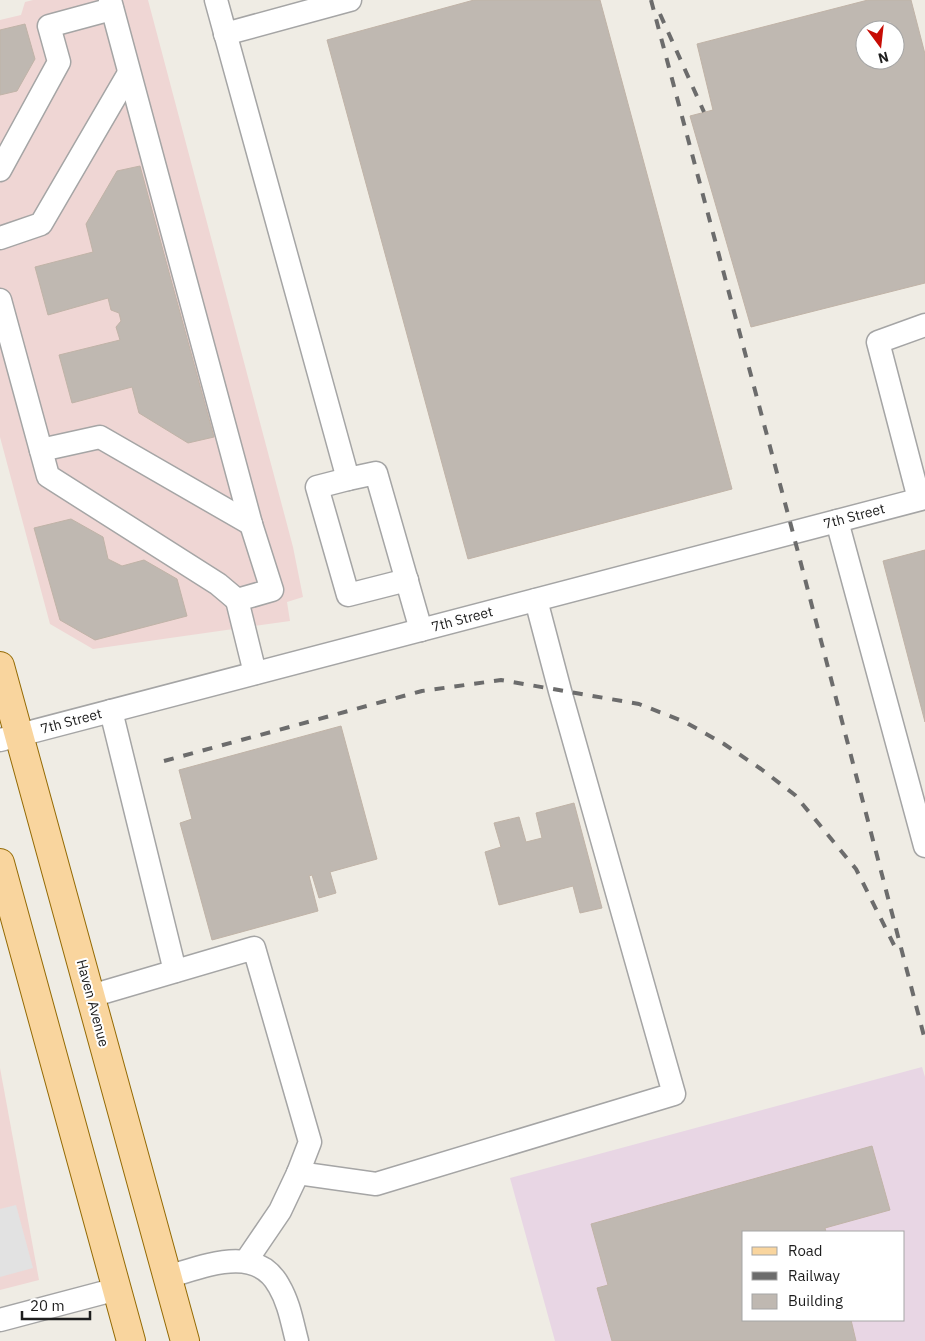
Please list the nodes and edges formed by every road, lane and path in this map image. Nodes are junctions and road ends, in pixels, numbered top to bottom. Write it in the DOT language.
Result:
graph roads {
  1 [pos="216,0"];
  2 [pos="350,0"];
  3 [pos="111,4"];
  4 [pos="225,34"];
  5 [pos="129,73"];
  6 [pos="0,170"];
  7 [pos="0,238"];
  8 [pos="0,300"];
  9 [pos="925,325"];
  10 [pos="7,350"];
  11 [pos="41,450"];
  12 [pos="348,479"];
  13 [pos="922,499"];
  14 [pos="837,521"];
  15 [pos="251,524"];
  16 [pos="406,580"];
  17 [pos="237,600"];
  18 [pos="536,600"];
  19 [pos="421,630"];
  20 [pos="0,666"];
  21 [pos="255,673"];
  22 [pos="111,710"];
  23 [pos="10,737"];
  24 [pos="925,846"];
  25 [pos="0,863"];
  26 [pos="175,971"];
  27 [pos="91,996"];
  28 [pos="298,1173"];
  29 [pos="246,1261"];
  30 [pos="167,1276"];
  31 [pos="117,1289"];
  32 [pos="0,1320"];
  33 [pos="131,1341"];
  34 [pos="185,1341"];
  35 [pos="297,1341"];
  1 -- 4 [label="street"];
  2 -- 4 [label="street"];
  3 -- 5 [label="street"];
  3 -- 6 [label="street"];
  4 -- 12 [label="street"];
  5 -- 7 [label="street"];
  5 -- 15 [label="street"];
  8 -- 10 [label="street"];
  9 -- 13 [label="street"];
  10 -- 11 [label="street"];
  11 -- 15 [label="street"];
  11 -- 17 [label="street"];
  12 -- 16 [label="street"];
  12 -- 16 [label="street"];
  13 -- 14 [label="street, 7th Street"];
  14 -- 18 [label="street, 7th Street"];
  14 -- 24 [label="street"];
  15 -- 17 [label="street"];
  16 -- 19 [label="street"];
  17 -- 21 [label="street"];
  18 -- 19 [label="street, 7th Street"];
  18 -- 28 [label="street"];
  19 -- 21 [label="street, 7th Street"];
  20 -- 23 [label="main road, Haven Avenue"];
  21 -- 22 [label="street, 7th Street"];
  22 -- 23 [label="street, 7th Street"];
  22 -- 26 [label="street"];
  23 -- 27 [label="main road, Haven Avenue"];
  25 -- 31 [label="main road"];
  26 -- 27 [label="street"];
  26 -- 28 [label="street"];
  27 -- 30 [label="main road, Haven Avenue"];
  28 -- 29 [label="street"];
  29 -- 30 [label="street"];
  29 -- 35 [label="street"];
  30 -- 34 [label="main road, Haven Avenue"];
  31 -- 32 [label="street"];
  31 -- 33 [label="main road"];
}
